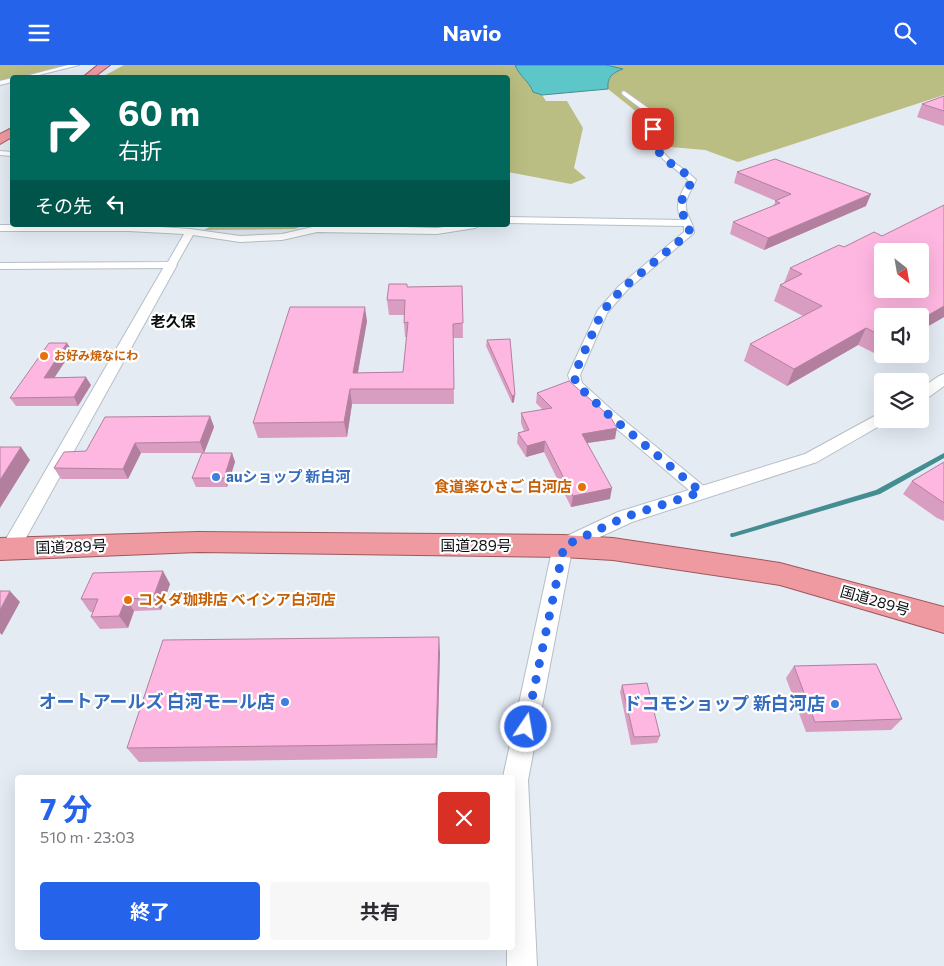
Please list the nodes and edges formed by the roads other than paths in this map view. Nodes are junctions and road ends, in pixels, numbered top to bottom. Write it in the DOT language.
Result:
graph roads {
  1 [pos="76,65"];
  2 [pos="105,65"];
  3 [pos="34,75"];
  4 [pos="91,75"];
  5 [pos="624,93"];
  6 [pos="510,220"];
  7 [pos="688,223"];
  8 [pos="18,227"];
  9 [pos="462,227"];
  10 [pos="0,228"];
  11 [pos="190,232"];
  12 [pos="171,265"];
  13 [pos="0,266"];
  14 [pos="944,379"];
  15 [pos="929,390"];
  16 [pos="874,422"];
  17 [pos="701,492"];
  18 [pos="564,546"];
  19 [pos="5,549"];
  20 [pos="944,620"];
  21 [pos="522,966"];
  1 -- 3 [label="street"];
  2 -- 4 [label="highway"];
  5 -- 7 [label="street"];
  6 -- 7 [label="street"];
  7 -- 17 [label="street"];
  8 -- 10 [label="street"];
  8 -- 11 [label="street"];
  9 -- 11 [label="street"];
  11 -- 12 [label="street"];
  12 -- 13 [label="street"];
  12 -- 19 [label="street"];
  14 -- 15 [label="street"];
  16 -- 17 [label="street"];
  17 -- 18 [label="street"];
  18 -- 19 [label="highway, 国道289号"];
  18 -- 20 [label="highway, 国道289号"];
  18 -- 21 [label="street"];
}
